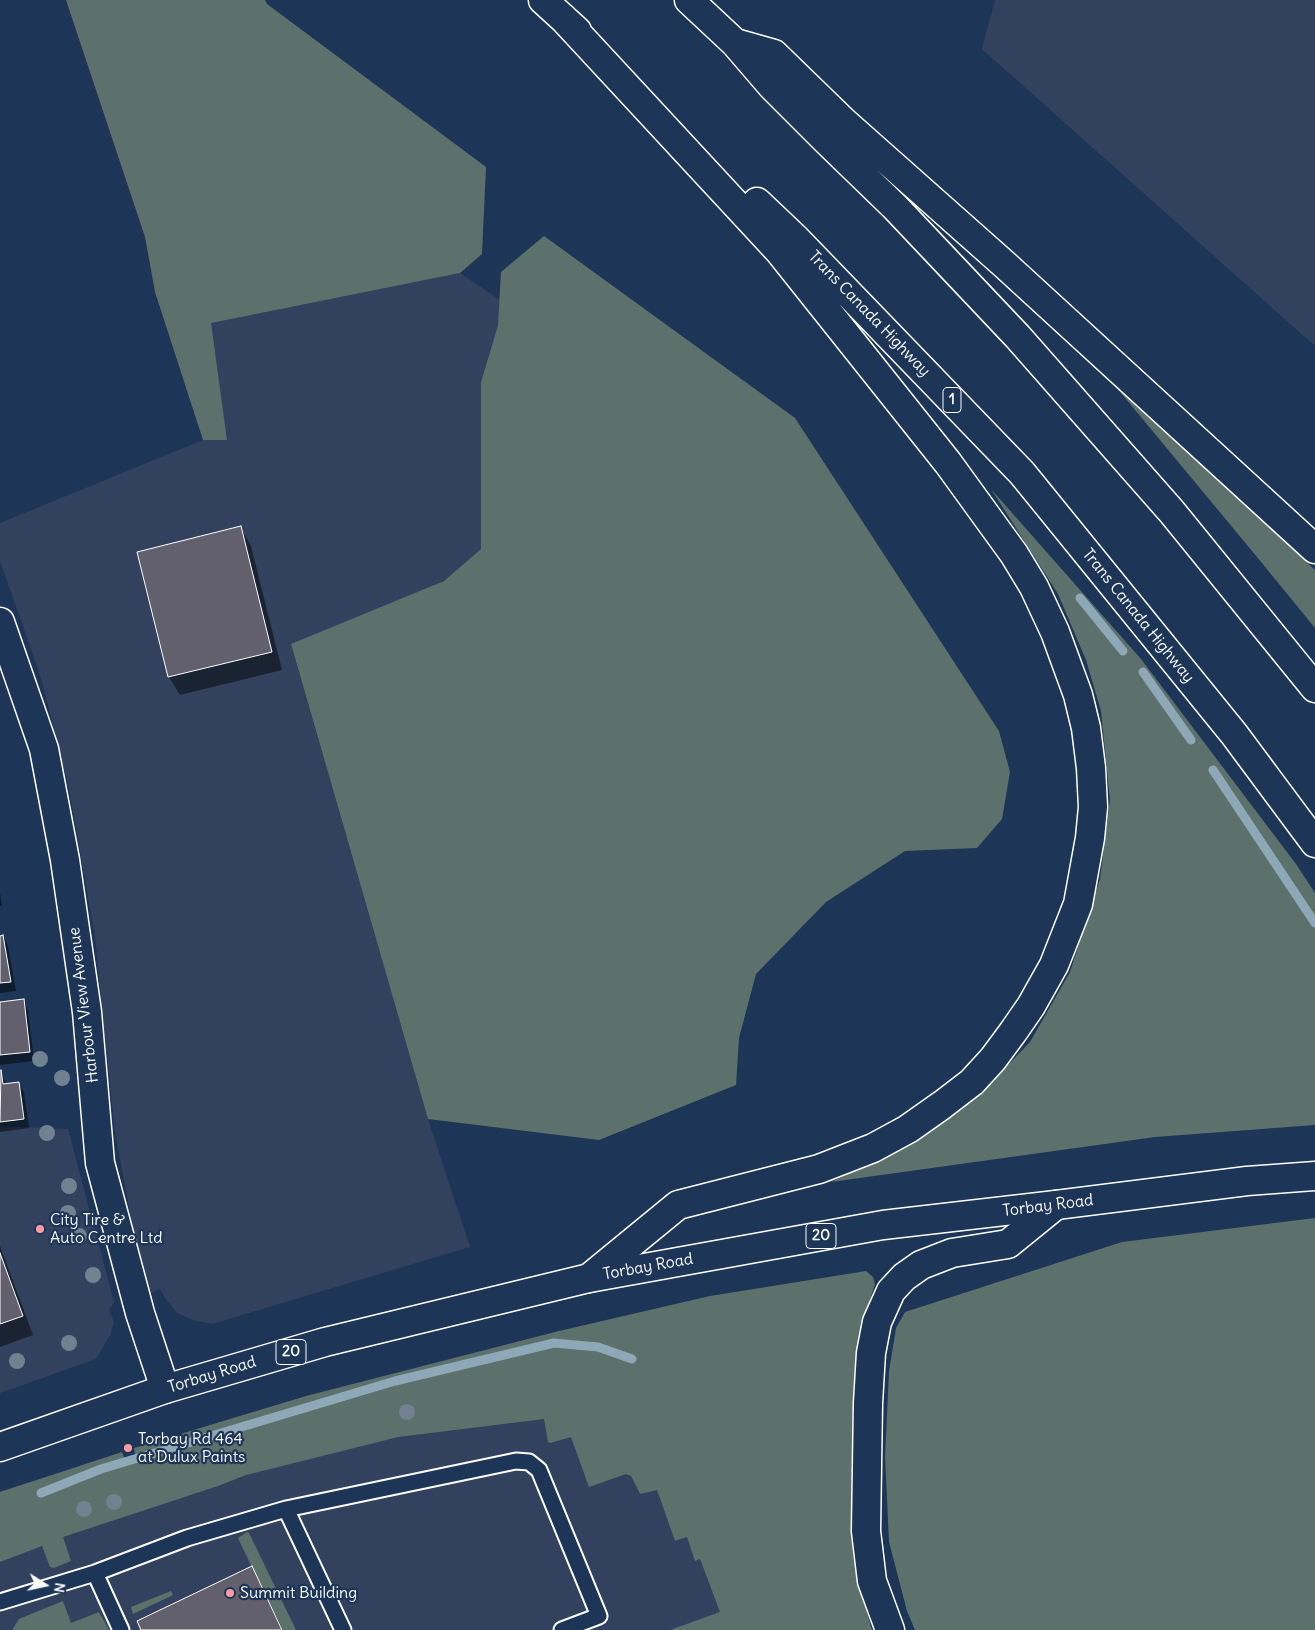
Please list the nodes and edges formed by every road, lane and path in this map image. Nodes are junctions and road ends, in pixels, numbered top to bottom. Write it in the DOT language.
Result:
graph roads {
  1 [pos="543,0"];
  2 [pos="689,0"];
  3 [pos="563,18"];
  4 [pos="735,44"];
  5 [pos="1315,549"];
  6 [pos="0,622"];
  7 [pos="1315,688"];
  8 [pos="1315,842"];
  9 [pos="1315,1176"];
  10 [pos="1056,1206"];
  11 [pos="589,1278"];
  12 [pos="165,1389"];
  13 [pos="0,1446"];
  14 [pos="286,1509"];
  15 [pos="94,1574"];
  16 [pos="0,1602"];
  17 [pos="121,1630"];
  18 [pos="343,1630"];
  19 [pos="562,1630"];
  20 [pos="890,1630"];
  1 -- 3 [label="main road, Trans Canada Highway / 1"];
  2 -- 4 [label="main road"];
  3 -- 8 [label="main road, Trans Canada Highway / 1"];
  3 -- 11 [label="main road"];
  4 -- 5 [label="main road"];
  4 -- 7 [label="main road"];
  6 -- 12 [label="main road, Harbour View Avenue"];
  9 -- 10 [label="main road, Torbay Road / 20"];
  10 -- 11 [label="main road, Torbay Road / 20"];
  10 -- 20 [label="main road"];
  11 -- 12 [label="main road, Torbay Road / 20"];
  12 -- 13 [label="main road, Torbay Road / 20"];
  14 -- 15 [label="lane"];
  14 -- 18 [label="lane"];
  14 -- 19 [label="lane"];
  15 -- 16 [label="lane"];
  15 -- 17 [label="lane"];
}
